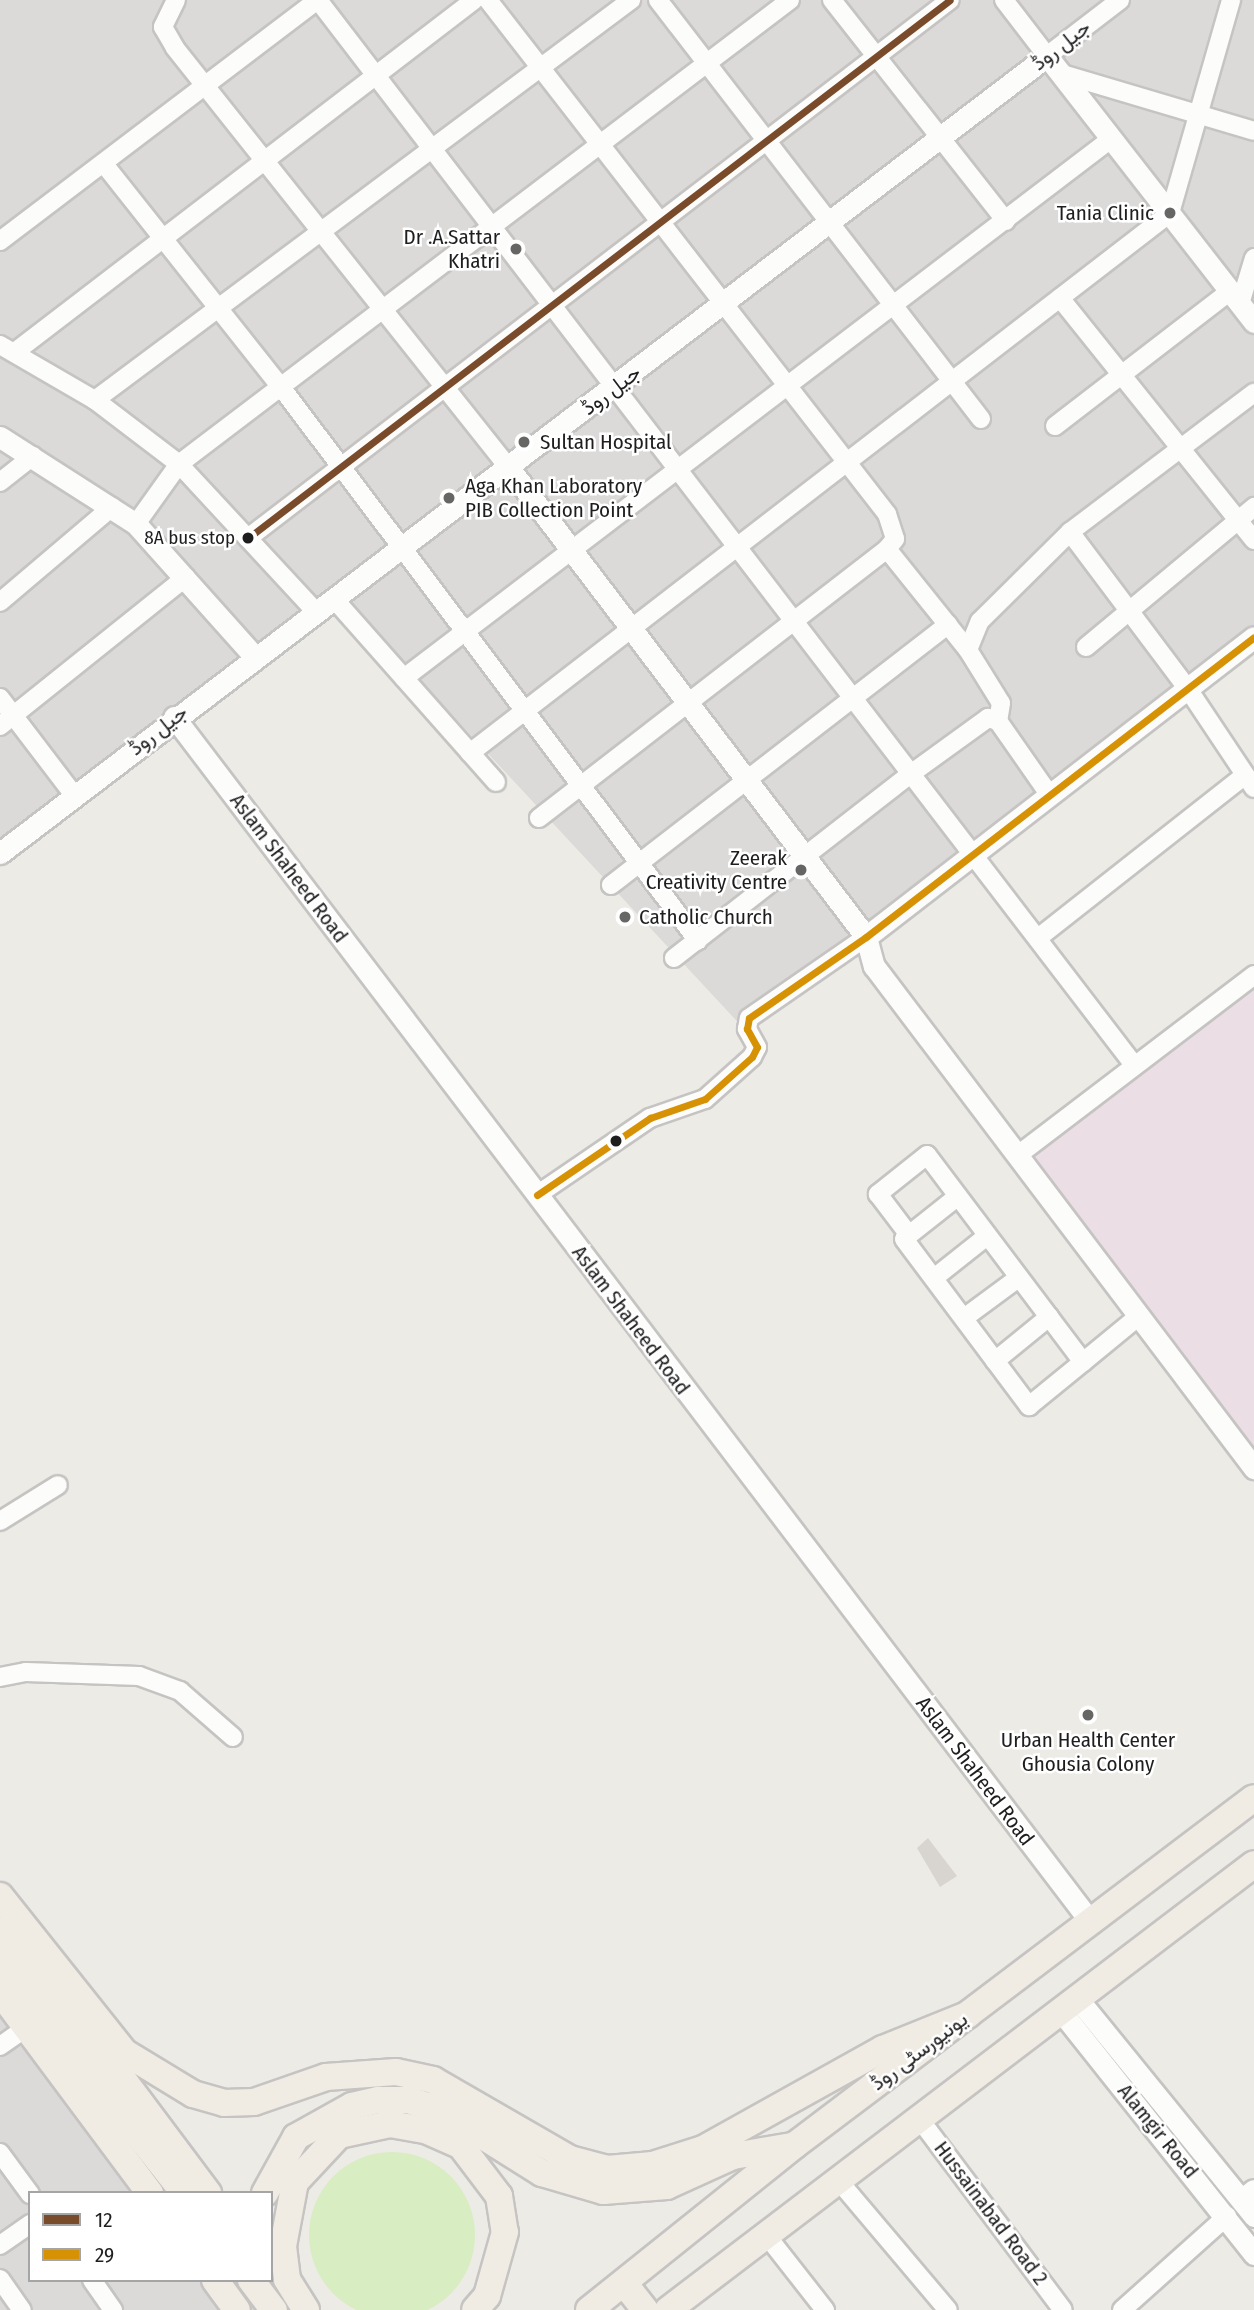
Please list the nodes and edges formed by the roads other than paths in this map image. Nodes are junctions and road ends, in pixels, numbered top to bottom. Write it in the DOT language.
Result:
graph roads {
  1 [pos="176,0"];
  2 [pos="317,0"];
  3 [pos="474,0"];
  4 [pos="488,0"];
  5 [pos="631,0"];
  6 [pos="658,0"];
  7 [pos="790,0"];
  8 [pos="832,0"];
  9 [pos="950,0"];
  10 [pos="1004,0"];
  11 [pos="1120,0"];
  12 [pos="1231,0"];
  13 [pos="1048,56"];
  14 [pos="877,57"];
  15 [pos="707,64"];
  16 [pos="541,69"];
  17 [pos="373,74"];
  18 [pos="1062,74"];
  19 [pos="205,86"];
  20 [pos="1198,114"];
  21 [pos="1254,131"];
  22 [pos="940,138"];
  23 [pos="1112,138"];
  24 [pos="766,141"];
  25 [pos="600,146"];
  26 [pos="429,149"];
  27 [pos="265,158"];
  28 [pos="104,164"];
  29 [pos="1170,214"];
  30 [pos="1006,221"];
  31 [pos="659,223"];
  32 [pos="831,225"];
  33 [pos="492,229"];
  34 [pos="322,230"];
  35 [pos="161,236"];
  36 [pos="0,241"];
  37 [pos="1254,258"];
  38 [pos="1235,297"];
  39 [pos="1060,298"];
  40 [pos="551,305"];
  41 [pos="894,306"];
  42 [pos="218,308"];
  43 [pos="723,308"];
  44 [pos="384,309"];
  45 [pos="1254,322"];
  46 [pos="7,349"];
  47 [pos="1120,373"];
  48 [pos="952,381"];
  49 [pos="617,386"];
  50 [pos="281,387"];
  51 [pos="445,387"];
  52 [pos="786,387"];
  53 [pos="1254,393"];
  54 [pos="95,400"];
  55 [pos="981,419"];
  56 [pos="1055,425"];
  57 [pos="0,437"];
  58 [pos="1180,449"];
  59 [pos="33,456"];
  60 [pos="846,463"];
  61 [pos="179,464"];
  62 [pos="340,467"];
  63 [pos="509,468"];
  64 [pos="680,468"];
  65 [pos="0,482"];
  66 [pos="112,507"];
  67 [pos="1254,507"];
  68 [pos="1238,520"];
  69 [pos="136,524"];
  70 [pos="1070,532"];
  71 [pos="248,538"];
  72 [pos="1254,540"];
  73 [pos="739,545"];
  74 [pos="572,549"];
  75 [pos="887,549"];
  76 [pos="402,551"];
  77 [pos="186,576"];
  78 [pos="335,600"];
  79 [pos="0,601"];
  80 [pos="317,613"];
  81 [pos="1131,613"];
  82 [pos="796,620"];
  83 [pos="948,625"];
  84 [pos="633,626"];
  85 [pos="464,632"];
  86 [pos="1254,637"];
  87 [pos="1086,647"];
  88 [pos="968,650"];
  89 [pos="253,656"];
  90 [pos="404,678"];
  91 [pos="1188,689"];
  92 [pos="855,697"];
  93 [pos="0,698"];
  94 [pos="688,703"];
  95 [pos="524,710"];
  96 [pos="174,717"];
  97 [pos="7,721"];
  98 [pos="998,721"];
  99 [pos="470,752"];
  100 [pos="912,773"];
  101 [pos="747,780"];
  102 [pos="496,782"];
  103 [pos="1250,782"];
  104 [pos="581,786"];
  105 [pos="1049,794"];
  106 [pos="74,795"];
  107 [pos="540,818"];
  108 [pos="0,853"];
  109 [pos="973,853"];
  110 [pos="804,856"];
  111 [pos="639,863"];
  112 [pos="611,885"];
  113 [pos="866,937"];
  114 [pos="1038,939"];
  115 [pos="698,941"];
  116 [pos="674,958"];
  117 [pos="1254,975"];
  118 [pos="1134,1065"];
  119 [pos="1018,1155"];
  120 [pos="537,1195"];
  121 [pos="957,1197"];
  122 [pos="909,1235"];
  123 [pos="987,1236"];
  124 [pos="934,1278"];
  125 [pos="1018,1278"];
  126 [pos="1139,1316"];
  127 [pos="1049,1317"];
  128 [pos="964,1318"];
  129 [pos="995,1361"];
  130 [pos="1083,1362"];
  131 [pos="1254,1468"];
  132 [pos="58,1485"];
  133 [pos="0,1521"];
  134 [pos="0,1677"];
  135 [pos="233,1737"];
  136 [pos="1254,1798"];
  137 [pos="1254,1864"];
  138 [pos="1254,1891"];
  139 [pos="0,1896"];
  140 [pos="1090,1921"];
  141 [pos="1167,1929"];
  142 [pos="0,1930"];
  143 [pos="0,1959"];
  144 [pos="0,1992"];
  145 [pos="1069,2004"];
  146 [pos="967,2015"];
  147 [pos="30,2016"];
  148 [pos="0,2046"];
  149 [pos="918,2117"];
  150 [pos="795,2145"];
  151 [pos="0,2152"];
  152 [pos="838,2180"];
  153 [pos="28,2191"];
  154 [pos="149,2191"];
  155 [pos="182,2191"];
  156 [pos="207,2191"];
  157 [pos="266,2191"];
  158 [pos="1250,2201"];
  159 [pos="1227,2216"];
  160 [pos="28,2225"];
  161 [pos="767,2236"];
  162 [pos="0,2245"];
  163 [pos="1254,2254"];
  164 [pos="0,2279"];
  165 [pos="93,2282"];
  166 [pos="216,2282"];
  167 [pos="624,2283"];
  168 [pos="264,2288"];
  169 [pos="22,2310"];
  170 [pos="113,2310"];
  171 [pos="237,2310"];
  172 [pos="297,2310"];
  173 [pos="306,2310"];
  174 [pos="475,2310"];
  175 [pos="589,2310"];
  176 [pos="645,2310"];
  177 [pos="668,2310"];
  178 [pos="825,2310"];
  179 [pos="948,2310"];
  180 [pos="1063,2310"];
  181 [pos="1122,2310"];
  1 -- 19 [label="street"];
  2 -- 17 [label="street"];
  2 -- 19 [label="street"];
  3 -- 17 [label="street"];
  4 -- 16 [label="street"];
  5 -- 16 [label="street"];
  6 -- 15 [label="street"];
  7 -- 15 [label="street"];
  8 -- 14 [label="street"];
  9 -- 14 [label="street"];
  10 -- 13 [label="street"];
  11 -- 13 [label="street, جیل روڈ"];
  12 -- 20 [label="street"];
  13 -- 18 [label="street"];
  13 -- 22 [label="street, جیل روڈ"];
  14 -- 22 [label="street"];
  14 -- 24 [label="street"];
  15 -- 24 [label="street"];
  15 -- 25 [label="street"];
  16 -- 25 [label="street"];
  16 -- 26 [label="street"];
  17 -- 26 [label="street"];
  17 -- 27 [label="street"];
  18 -- 20 [label="street"];
  18 -- 23 [label="street"];
  19 -- 27 [label="street"];
  19 -- 28 [label="street"];
  20 -- 21 [label="street"];
  20 -- 29 [label="street"];
  22 -- 30 [label="street"];
  22 -- 32 [label="street, جیل روڈ"];
  23 -- 29 [label="street"];
  23 -- 30 [label="street"];
  24 -- 31 [label="street"];
  24 -- 32 [label="street"];
  25 -- 31 [label="street"];
  25 -- 33 [label="street"];
  26 -- 33 [label="street"];
  26 -- 34 [label="street"];
  27 -- 34 [label="street"];
  27 -- 35 [label="street"];
  28 -- 35 [label="street"];
  28 -- 36 [label="street"];
  29 -- 38 [label="street"];
  29 -- 39 [label="street"];
  30 -- 41 [label="street"];
  31 -- 40 [label="street"];
  31 -- 43 [label="street"];
  32 -- 41 [label="street"];
  32 -- 43 [label="street, جیل روڈ"];
  33 -- 40 [label="street"];
  33 -- 44 [label="street"];
  34 -- 42 [label="street"];
  34 -- 44 [label="street"];
  35 -- 42 [label="street"];
  35 -- 46 [label="street"];
  37 -- 38 [label="street"];
  38 -- 45 [label="street"];
  38 -- 47 [label="street"];
  39 -- 47 [label="street"];
  39 -- 48 [label="street"];
  40 -- 49 [label="street"];
  40 -- 51 [label="street"];
  41 -- 48 [label="street"];
  41 -- 52 [label="street"];
  42 -- 50 [label="street"];
  42 -- 54 [label="street"];
  43 -- 49 [label="street, جیل روڈ"];
  43 -- 52 [label="street"];
  44 -- 50 [label="street"];
  44 -- 51 [label="street"];
  46 -- 54 [label="street"];
  47 -- 56 [label="street"];
  47 -- 58 [label="street"];
  48 -- 55 [label="street"];
  48 -- 60 [label="street"];
  49 -- 63 [label="street, جیل روڈ"];
  49 -- 64 [label="street"];
  50 -- 61 [label="street"];
  50 -- 62 [label="street"];
  51 -- 62 [label="street"];
  51 -- 63 [label="street"];
  52 -- 60 [label="street"];
  52 -- 64 [label="street"];
  53 -- 58 [label="street"];
  54 -- 61 [label="street"];
  57 -- 59 [label="street"];
  58 -- 68 [label="street"];
  58 -- 70 [label="street"];
  59 -- 65 [label="street"];
  59 -- 66 [label="street"];
  60 -- 73 [label="street"];
  60 -- 75 [label="street"];
  61 -- 69 [label="street"];
  61 -- 71 [label="street"];
  62 -- 71 [label="street"];
  62 -- 76 [label="street"];
  63 -- 74 [label="street"];
  63 -- 76 [label="street, جیل روڈ"];
  64 -- 73 [label="street"];
  64 -- 74 [label="street"];
  66 -- 69 [label="street"];
  66 -- 79 [label="street"];
  67 -- 68 [label="street"];
  68 -- 72 [label="street"];
  68 -- 81 [label="street"];
  69 -- 77 [label="street"];
  70 -- 81 [label="street"];
  70 -- 88 [label="street"];
  71 -- 80 [label="street"];
  73 -- 82 [label="street"];
  73 -- 84 [label="street"];
  74 -- 84 [label="street"];
  74 -- 85 [label="street"];
  75 -- 82 [label="street"];
  75 -- 83 [label="street"];
  76 -- 78 [label="street, جیل روڈ"];
  76 -- 85 [label="street"];
  77 -- 89 [label="street"];
  77 -- 97 [label="street"];
  78 -- 80 [label="street, جیل روڈ"];
  78 -- 90 [label="street"];
  80 -- 89 [label="street, جیل روڈ"];
  81 -- 87 [label="street"];
  81 -- 91 [label="street"];
  82 -- 92 [label="street"];
  82 -- 94 [label="street"];
  83 -- 88 [label="street"];
  83 -- 92 [label="street"];
  84 -- 94 [label="street"];
  84 -- 95 [label="street"];
  85 -- 90 [label="street"];
  85 -- 95 [label="street"];
  86 -- 91 [label="street"];
  88 -- 98 [label="street"];
  89 -- 96 [label="street, جیل روڈ"];
  90 -- 99 [label="street"];
  91 -- 103 [label="street"];
  91 -- 105 [label="street"];
  92 -- 100 [label="street"];
  92 -- 101 [label="street"];
  93 -- 97 [label="street"];
  94 -- 101 [label="street"];
  94 -- 104 [label="street"];
  95 -- 99 [label="street"];
  95 -- 104 [label="street"];
  96 -- 106 [label="street, جیل روڈ"];
  96 -- 120 [label="street, Aslam Shaheed Road"];
  97 -- 106 [label="street"];
  98 -- 100 [label="street"];
  98 -- 105 [label="street"];
  99 -- 102 [label="street"];
  100 -- 109 [label="street"];
  100 -- 110 [label="street"];
  101 -- 110 [label="street"];
  101 -- 111 [label="street"];
  103 -- 114 [label="street"];
  104 -- 107 [label="street"];
  104 -- 111 [label="street"];
  105 -- 109 [label="street"];
  106 -- 108 [label="street, جیل روڈ"];
  109 -- 113 [label="street"];
  109 -- 114 [label="street"];
  110 -- 113 [label="street"];
  110 -- 115 [label="street"];
  111 -- 112 [label="street"];
  111 -- 115 [label="street"];
  113 -- 119 [label="street"];
  113 -- 120 [label="street"];
  114 -- 118 [label="street"];
  115 -- 116 [label="street"];
  117 -- 118 [label="street"];
  118 -- 119 [label="street"];
  119 -- 126 [label="street"];
  120 -- 140 [label="street, Aslam Shaheed Road"];
  121 -- 122 [label="street"];
  121 -- 122 [label="street"];
  121 -- 123 [label="street"];
  122 -- 124 [label="street"];
  123 -- 124 [label="street"];
  123 -- 125 [label="street"];
  124 -- 128 [label="street"];
  125 -- 127 [label="street"];
  125 -- 128 [label="street"];
  126 -- 130 [label="street"];
  126 -- 131 [label="street"];
  127 -- 129 [label="street"];
  127 -- 130 [label="street"];
  128 -- 129 [label="street"];
  129 -- 130 [label="street"];
  132 -- 133 [label="street"];
  134 -- 135 [label="street"];
  136 -- 140 [label="main road, یونیورسٹی روڈ"];
  137 -- 141 [label="main road"];
  138 -- 141 [label="main road"];
  139 -- 146 [label="main road"];
  140 -- 146 [label="main road, یونیورسٹی روڈ"];
  141 -- 145 [label="main road"];
  142 -- 156 [label="main road"];
  143 -- 147 [label="main road"];
  144 -- 147 [label="main road"];
  145 -- 149 [label="main road"];
  145 -- 158 [label="street, Alamgir Road"];
  145 -- 159 [label="street, Alamgir Road"];
  146 -- 150 [label="main road, یونیورسٹی روڈ"];
  147 -- 148 [label="street"];
  147 -- 154 [label="main road"];
  147 -- 155 [label="main road"];
  149 -- 152 [label="main road"];
  149 -- 180 [label="street, Hussainabad Road 2"];
  150 -- 157 [label="main road"];
  150 -- 167 [label="main road, یونیورسٹی روڈ"];
  151 -- 153 [label="street"];
  152 -- 161 [label="main road"];
  152 -- 179 [label="street"];
  159 -- 163 [label="street, Alamgir Road"];
  159 -- 181 [label="street"];
  160 -- 162 [label="street"];
  161 -- 177 [label="main road"];
  161 -- 178 [label="street"];
  164 -- 169 [label="street"];
  165 -- 170 [label="street"];
  166 -- 171 [label="main road"];
  167 -- 175 [label="main road, یونیورسٹی روڈ"];
  167 -- 176 [label="main road"];
  168 -- 172 [label="main road"];
  173 -- 174 [label="main road"];
}
